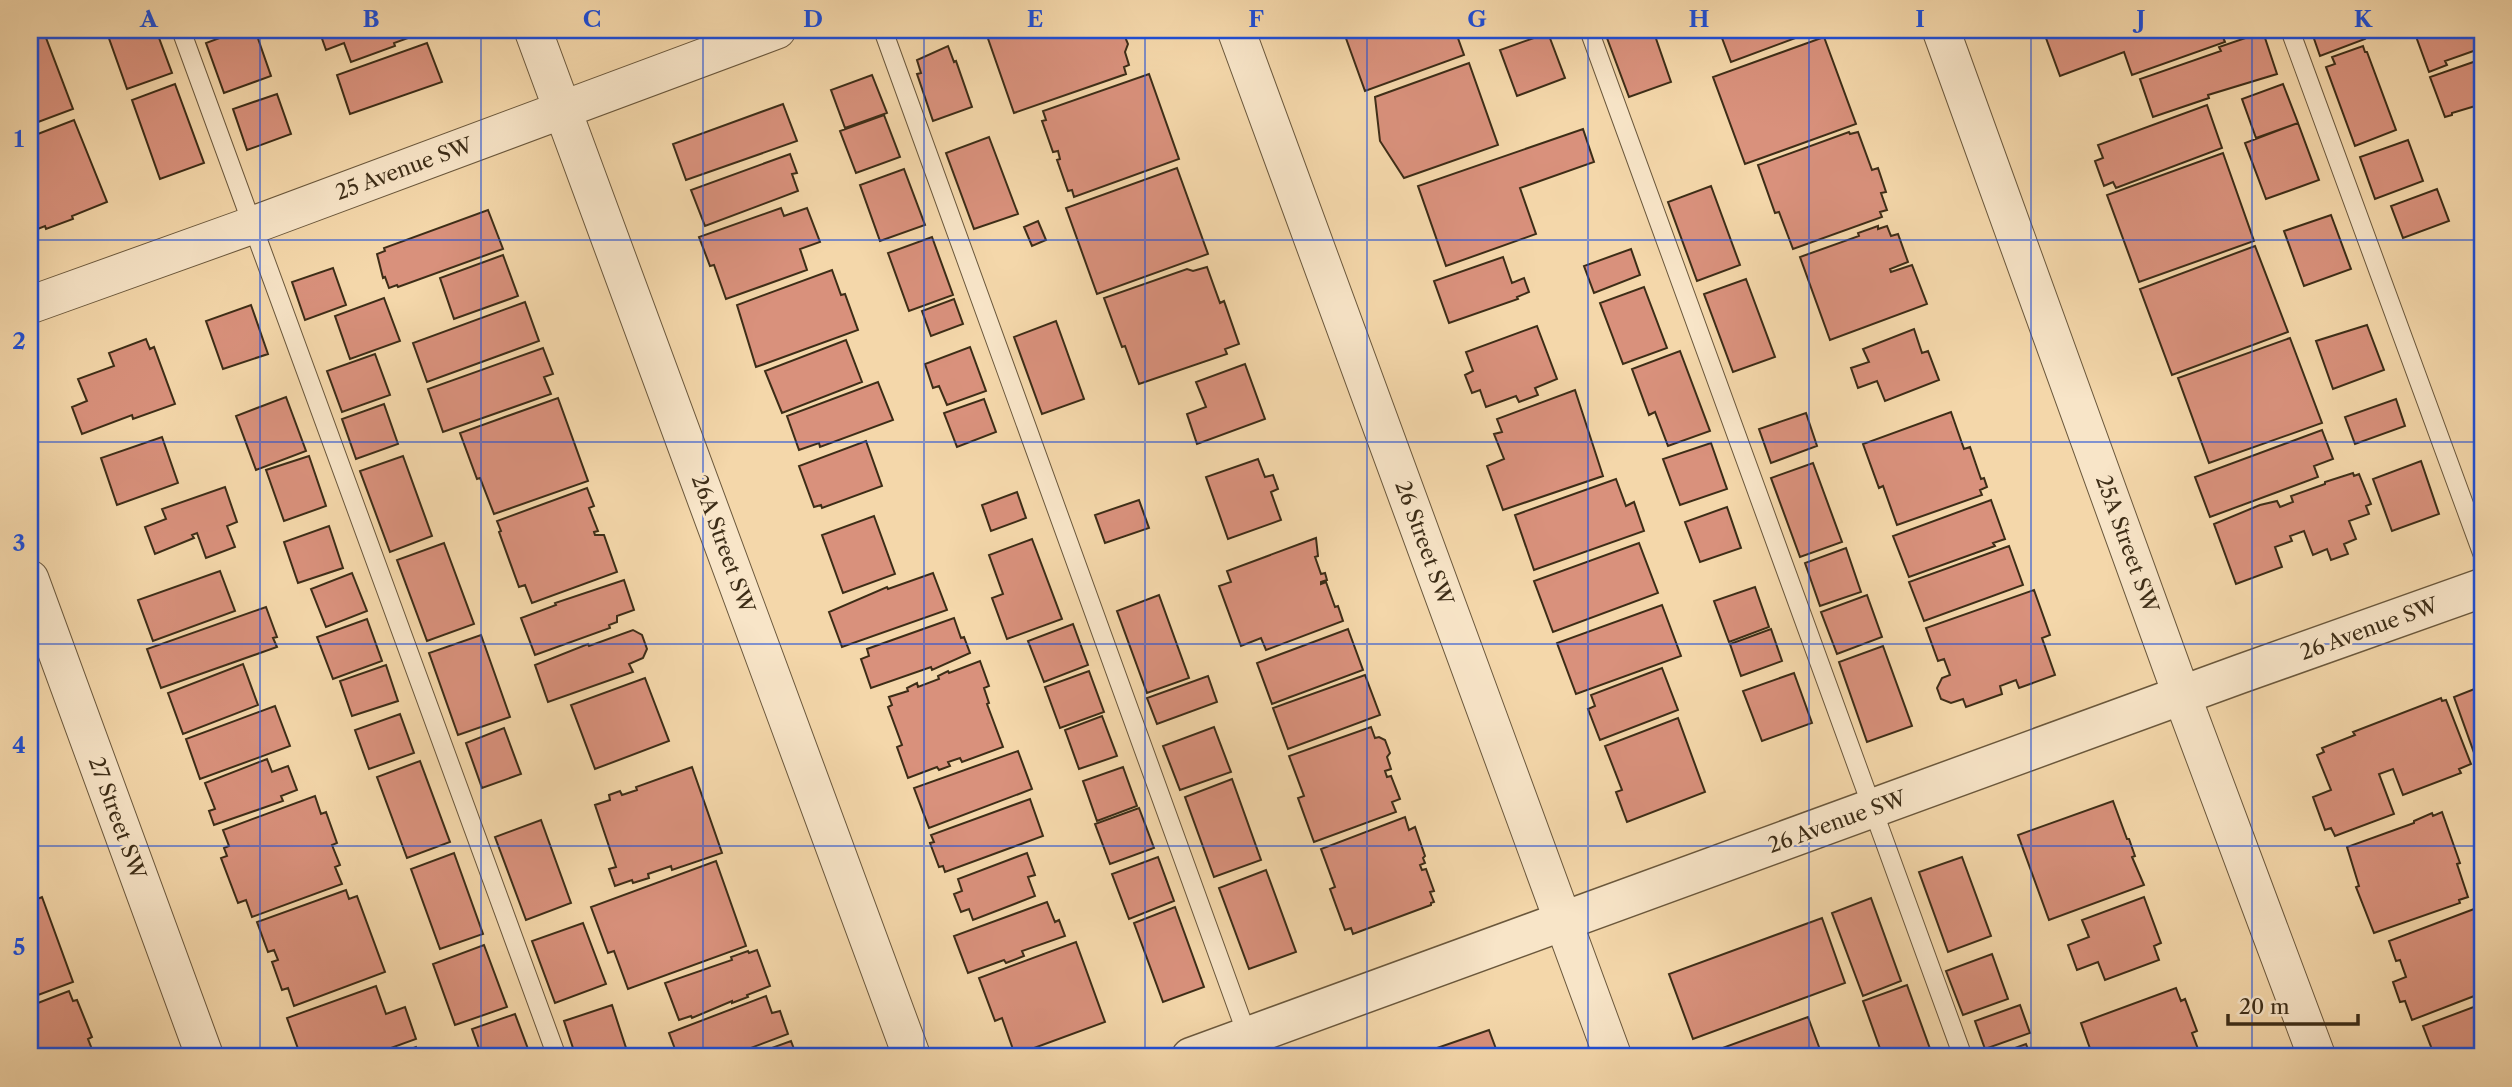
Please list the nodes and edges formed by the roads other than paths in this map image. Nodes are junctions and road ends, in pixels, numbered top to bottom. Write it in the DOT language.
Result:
graph roads {
  1 [pos="181,30"];
  2 [pos="533,30"];
  3 [pos="777,30"];
  4 [pos="884,30"];
  5 [pos="1236,30"];
  6 [pos="1589,30"];
  7 [pos="1941,30"];
  8 [pos="2290,30"];
  9 [pos="563,110"];
  10 [pos="253,225"];
  11 [pos="30,305"];
  12 [pos="2482,553"];
  13 [pos="30,579"];
  14 [pos="2482,589"];
  15 [pos="2182,696"];
  16 [pos="1874,808"];
  17 [pos="1563,922"];
  18 [pos="1251,1047"];
  19 [pos="205,1057"];
  20 [pos="557,1057"];
  21 [pos="912,1057"];
  22 [pos="1191,1057"];
  23 [pos="1613,1057"];
  24 [pos="1963,1057"];
  25 [pos="2316,1057"];
  1 -- 10 [label="lane"];
  2 -- 9 [label="street, 26A Street SW"];
  3 -- 9 [label="street, 25 Avenue SW"];
  4 -- 18 [label="lane"];
  5 -- 17 [label="street, 26 Street SW"];
  6 -- 16 [label="lane"];
  7 -- 15 [label="street, 25A Street SW"];
  8 -- 12 [label="lane"];
  9 -- 10 [label="street, 25 Avenue SW"];
  9 -- 21 [label="street, 26A Street SW"];
  10 -- 11 [label="street, 25 Avenue SW"];
  10 -- 20 [label="lane"];
  13 -- 19 [label="street, 27 Street SW"];
  14 -- 15 [label="street, 26 Avenue SW"];
  15 -- 16 [label="street, 26 Avenue SW"];
  15 -- 25 [label="street, 25A Street SW"];
  16 -- 17 [label="street, 26 Avenue SW"];
  16 -- 24 [label="lane"];
  17 -- 18 [label="street, 26 Avenue SW"];
  17 -- 23 [label="street, 26 Street SW"];
  18 -- 22 [label="street, 26 Avenue SW"];
}
